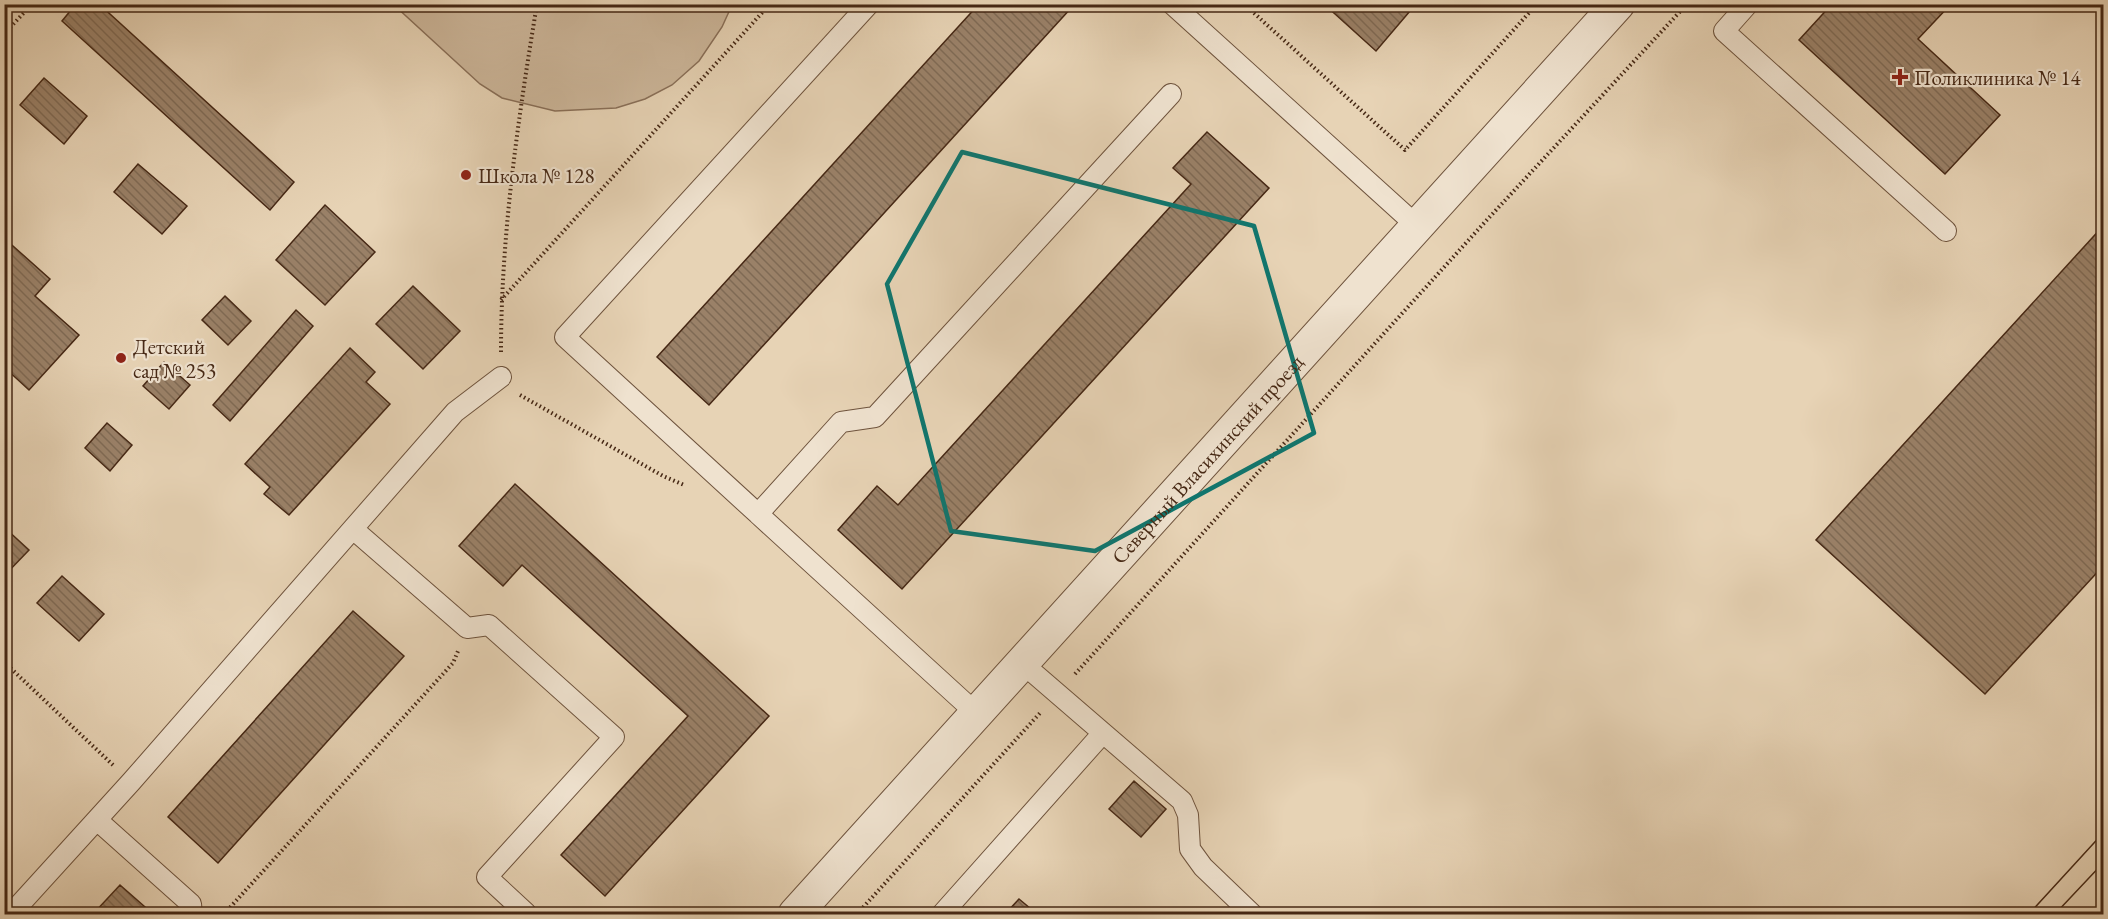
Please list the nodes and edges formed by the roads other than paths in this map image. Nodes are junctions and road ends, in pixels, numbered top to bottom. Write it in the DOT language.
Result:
graph roads {
  1 [pos="869,4"];
  2 [pos="1172,4"];
  3 [pos="1618,4"];
  4 [pos="1748,4"];
  5 [pos="1171,94"];
  6 [pos="1417,226"];
  7 [pos="1946,231"];
  8 [pos="501,377"];
  9 [pos="758,514"];
  10 [pos="353,529"];
  11 [pos="1022,663"];
  12 [pos="976,714"];
  13 [pos="1102,734"];
  14 [pos="97,820"];
  15 [pos="10,910"];
  16 [pos="526,914"];
  17 [pos="192,915"];
  18 [pos="795,915"];
  19 [pos="942,915"];
  20 [pos="1252,915"];
  1 -- 9 [label="lane"];
  2 -- 6 [label="lane"];
  3 -- 6 [label="street, Северный Власихинский проезд"];
  4 -- 7 [label="lane"];
  5 -- 9 [label="lane"];
  6 -- 11 [label="street, Северный Власихинский проезд"];
  8 -- 10 [label="lane"];
  9 -- 12 [label="lane"];
  10 -- 14 [label="lane"];
  10 -- 16 [label="lane"];
  11 -- 12 [label="street, Северный Власихинский проезд"];
  11 -- 13 [label="lane"];
  12 -- 18 [label="street, Северный Власихинский проезд"];
  13 -- 19 [label="lane"];
  13 -- 20 [label="lane"];
  14 -- 15 [label="lane"];
  14 -- 17 [label="lane"];
}
